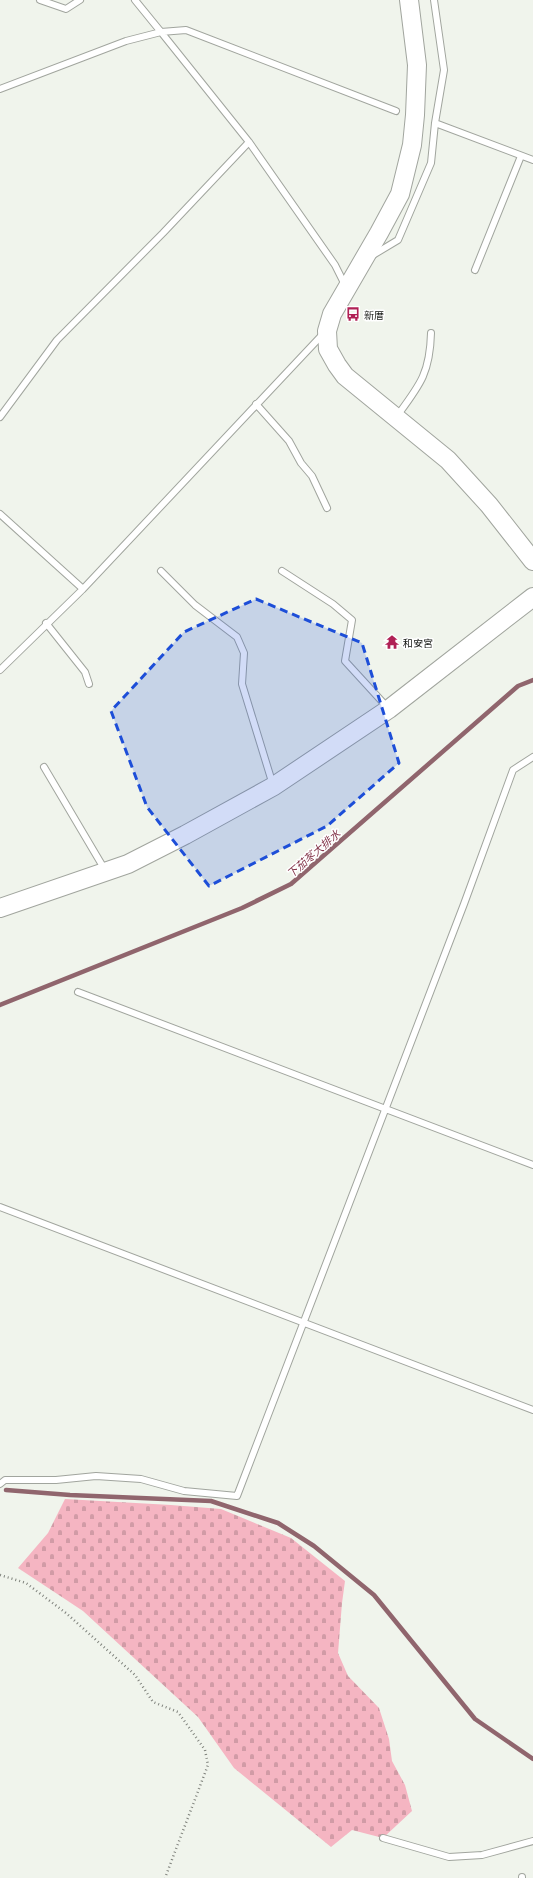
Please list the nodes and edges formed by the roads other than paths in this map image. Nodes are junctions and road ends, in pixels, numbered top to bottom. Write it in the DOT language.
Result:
graph roads {
  1 [pos="40,0"];
  2 [pos="80,0"];
  3 [pos="134,0"];
  4 [pos="409,0"];
  5 [pos="434,0"];
  6 [pos="161,32"];
  7 [pos="0,89"];
  8 [pos="396,111"];
  9 [pos="435,123"];
  10 [pos="249,142"];
  11 [pos="521,156"];
  12 [pos="533,160"];
  13 [pos="363,261"];
  14 [pos="475,270"];
  15 [pos="347,289"];
  16 [pos="327,330"];
  17 [pos="431,333"];
  18 [pos="256,404"];
  19 [pos="0,417"];
  20 [pos="396,417"];
  21 [pos="327,508"];
  22 [pos="0,514"];
  23 [pos="533,561"];
  24 [pos="161,571"];
  25 [pos="282,571"];
  26 [pos="83,589"];
  27 [pos="533,597"];
  28 [pos="46,623"];
  29 [pos="0,670"];
  30 [pos="89,684"];
  31 [pos="390,709"];
  32 [pos="533,757"];
  33 [pos="44,767"];
  34 [pos="274,786"];
  35 [pos="106,872"];
  36 [pos="0,908"];
  37 [pos="78,992"];
  38 [pos="386,1109"];
  39 [pos="533,1165"];
  40 [pos="0,1208"];
  41 [pos="303,1324"];
  42 [pos="533,1410"];
  43 [pos="0,1484"];
  44 [pos="383,1838"];
  45 [pos="533,1841"];
  1 -- 2 [label="lane"];
  3 -- 6 [label="lane"];
  4 -- 13 [label="street"];
  5 -- 9 [label="lane"];
  6 -- 7 [label="lane"];
  6 -- 8 [label="lane"];
  6 -- 10 [label="lane"];
  9 -- 11 [label="lane"];
  9 -- 13 [label="lane"];
  10 -- 15 [label="lane"];
  10 -- 19 [label="lane"];
  11 -- 12 [label="lane"];
  11 -- 14 [label="lane"];
  13 -- 15 [label="street"];
  15 -- 16 [label="street"];
  16 -- 18 [label="lane"];
  16 -- 20 [label="street"];
  17 -- 20 [label="lane"];
  18 -- 21 [label="lane"];
  18 -- 26 [label="lane"];
  20 -- 23 [label="street"];
  22 -- 26 [label="lane"];
  24 -- 34 [label="lane"];
  25 -- 31 [label="lane"];
  26 -- 28 [label="lane"];
  27 -- 31 [label="street"];
  28 -- 29 [label="lane"];
  28 -- 30 [label="lane"];
  31 -- 34 [label="street"];
  32 -- 38 [label="lane"];
  33 -- 35 [label="lane"];
  34 -- 35 [label="street"];
  35 -- 36 [label="street"];
  37 -- 38 [label="lane"];
  38 -- 39 [label="lane"];
  38 -- 41 [label="lane"];
  40 -- 41 [label="lane"];
  41 -- 42 [label="lane"];
  41 -- 43 [label="lane"];
  44 -- 45 [label="lane"];
}
